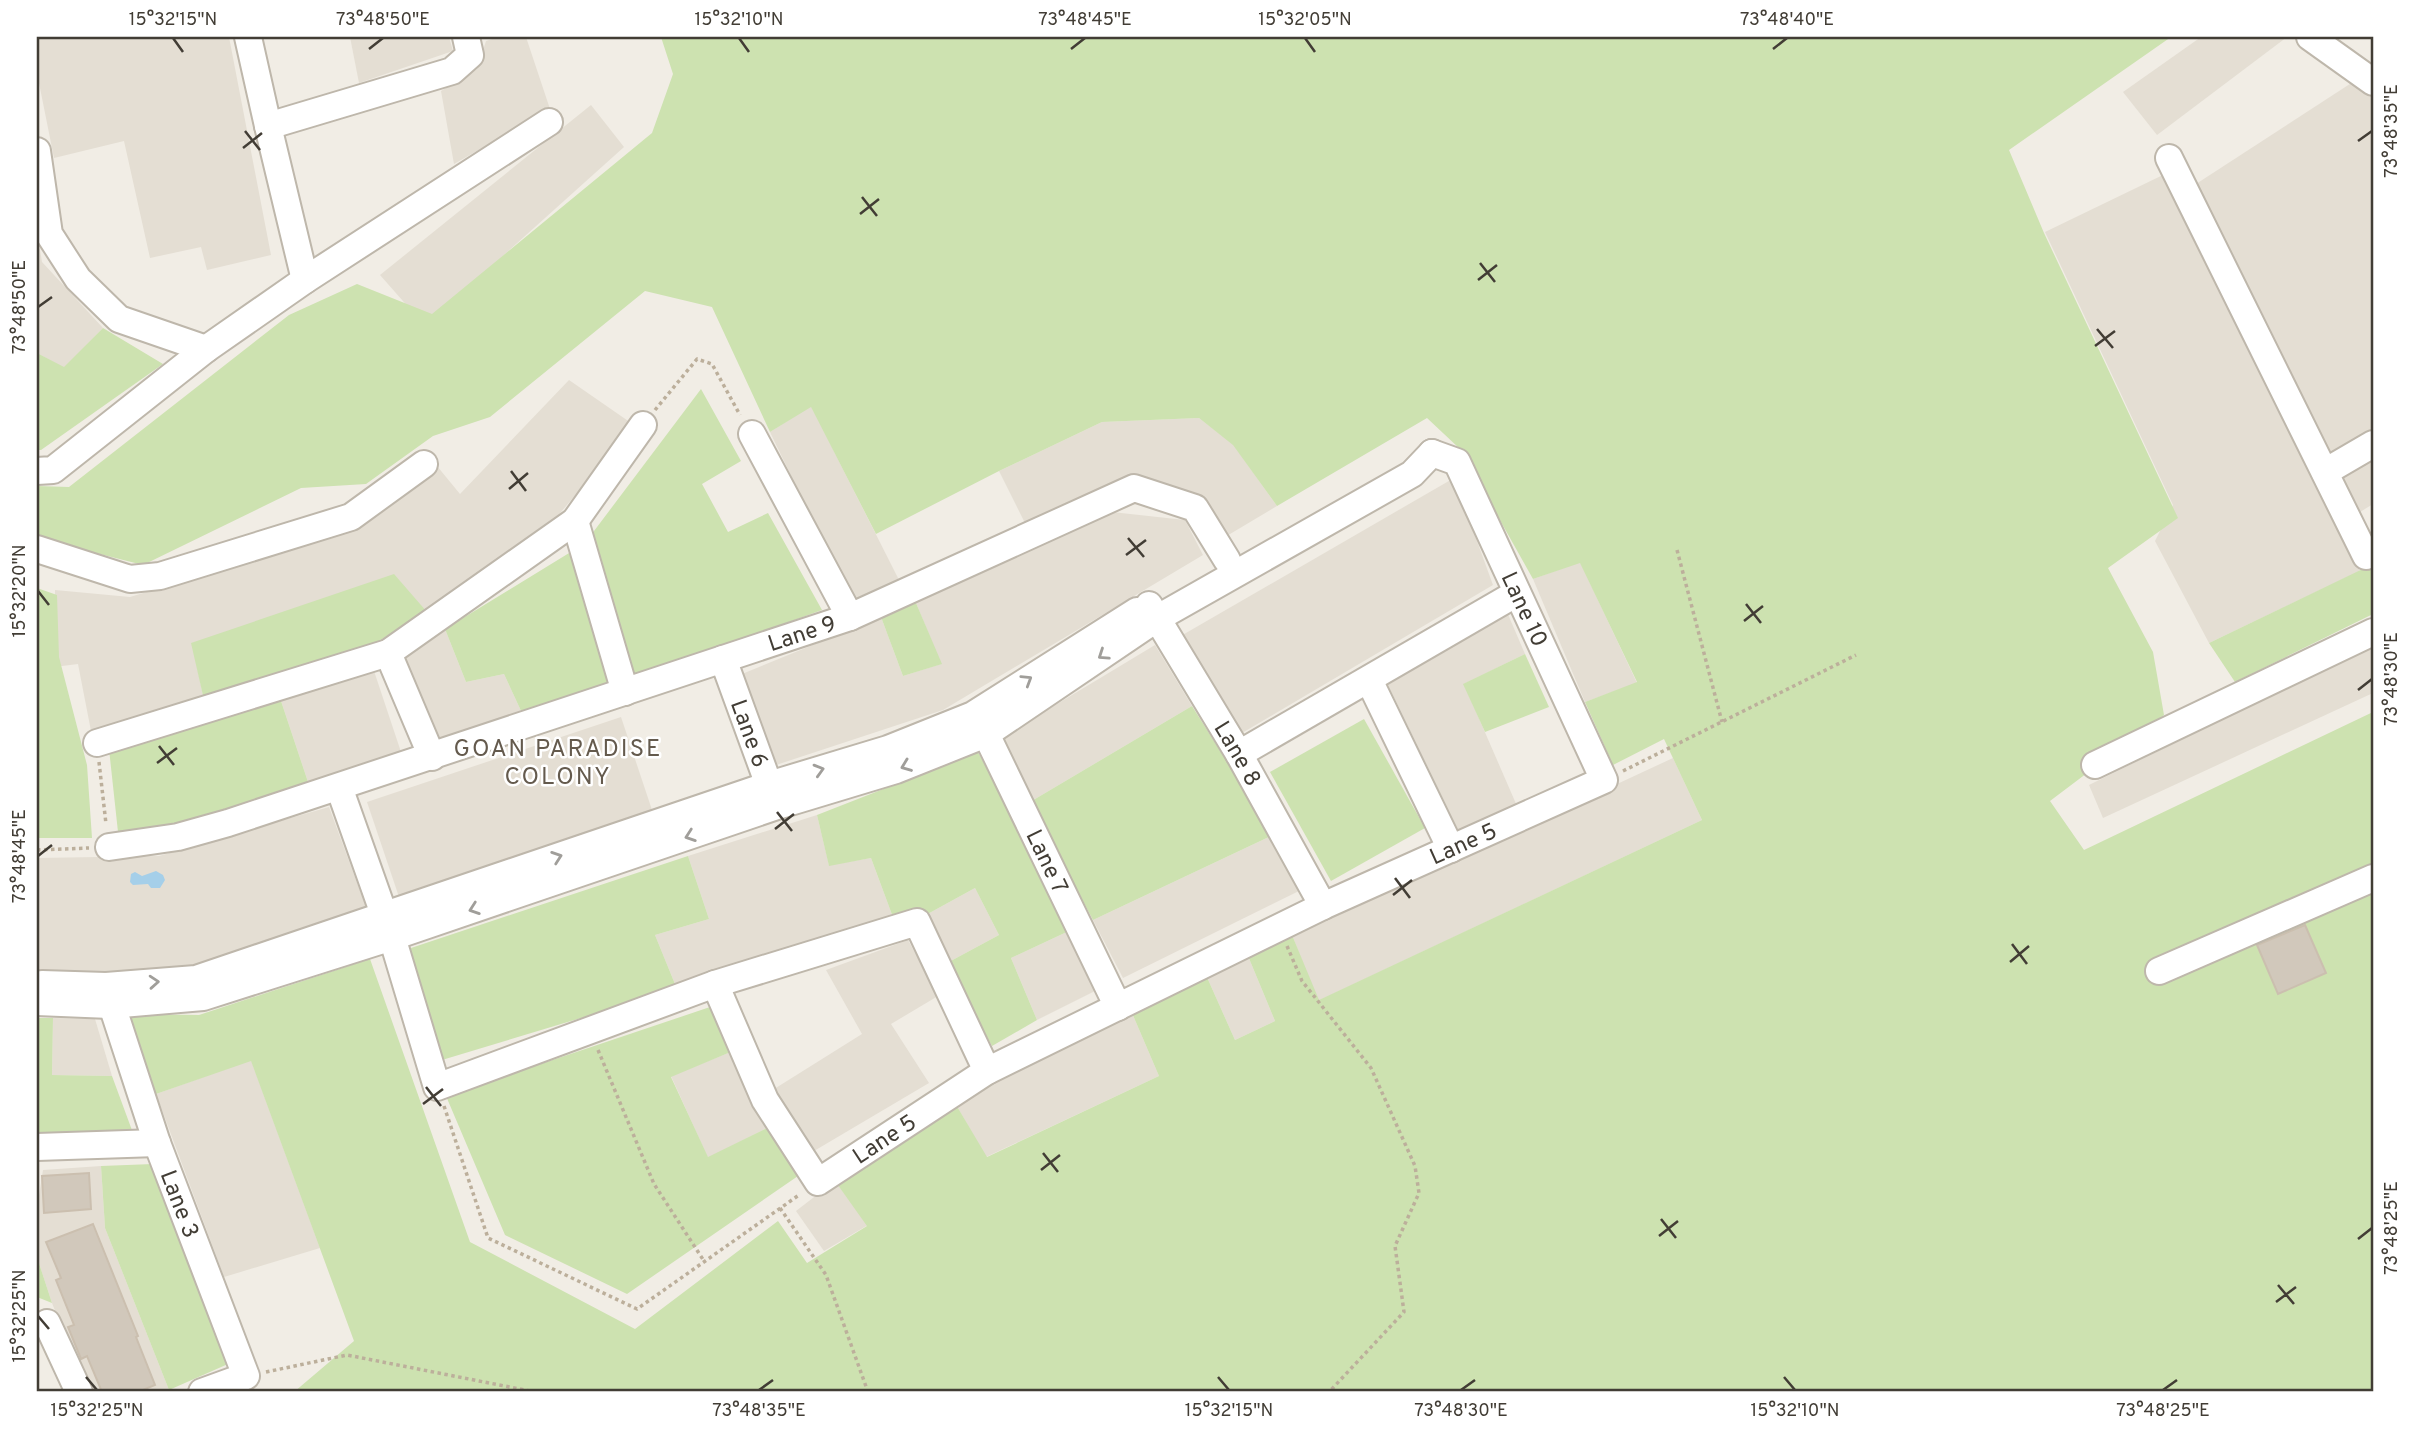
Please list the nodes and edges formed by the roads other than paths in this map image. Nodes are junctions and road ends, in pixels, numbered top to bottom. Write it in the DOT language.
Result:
graph roads {
  1 [pos="248,37"];
  2 [pos="466,37"];
  3 [pos="2310,37"];
  4 [pos="2373,82"];
  5 [pos="549,122"];
  6 [pos="268,126"];
  7 [pos="37,151"];
  8 [pos="2169,158"];
  9 [pos="305,280"];
  10 [pos="206,349"];
  11 [pos="643,425"];
  12 [pos="752,434"];
  13 [pos="2373,444"];
  14 [pos="1432,453"];
  15 [pos="424,464"];
  16 [pos="37,471"];
  17 [pos="2325,472"];
  18 [pos="575,520"];
  19 [pos="37,549"];
  20 [pos="2366,556"];
  21 [pos="1227,560"];
  22 [pos="1517,593"];
  23 [pos="1152,611"];
  24 [pos="850,617"];
  25 [pos="2373,632"];
  26 [pos="388,653"];
  27 [pos="723,659"];
  28 [pos="1369,680"];
  29 [pos="625,692"];
  30 [pos="979,724"];
  31 [pos="97,743"];
  32 [pos="1239,754"];
  33 [pos="432,757"];
  34 [pos="2095,765"];
  35 [pos="1604,780"];
  36 [pos="340,787"];
  37 [pos="773,795"];
  38 [pos="109,847"];
  39 [pos="1451,849"];
  40 [pos="2373,878"];
  41 [pos="1323,906"];
  42 [pos="389,926"];
  43 [pos="2159,971"];
  44 [pos="37,984"];
  45 [pos="715,984"];
  46 [pos="108,995"];
  47 [pos="37,1002"];
  48 [pos="1118,1007"];
  49 [pos="988,1070"];
  50 [pos="158,1143"];
  51 [pos="37,1147"];
  52 [pos="47,1323"];
  53 [pos="79,1392"];
  54 [pos="202,1392"];
  1 -- 6 [label="street"];
  2 -- 6 [label="street"];
  3 -- 4 [label="street"];
  5 -- 9 [label="street"];
  6 -- 9 [label="street"];
  7 -- 10 [label="street"];
  8 -- 17 [label="street"];
  9 -- 10 [label="street"];
  10 -- 16 [label="street"];
  11 -- 18 [label="street"];
  12 -- 24 [label="street"];
  13 -- 17 [label="street"];
  14 -- 21 [label="street"];
  14 -- 22 [label="street, Lane 10"];
  14 -- 23 [label="street"];
  15 -- 19 [label="street"];
  17 -- 20 [label="street"];
  18 -- 26 [label="street"];
  18 -- 29 [label="street"];
  21 -- 23 [label="street"];
  21 -- 24 [label="street, Lane 9"];
  22 -- 28 [label="street"];
  22 -- 35 [label="street, Lane 10"];
  23 -- 30 [label="street"];
  23 -- 32 [label="street, Lane 8"];
  24 -- 27 [label="street, Lane 9"];
  25 -- 34 [label="street"];
  26 -- 31 [label="street"];
  26 -- 33 [label="street"];
  27 -- 29 [label="street, Lane 9"];
  27 -- 37 [label="street, Lane 6"];
  28 -- 32 [label="street"];
  28 -- 39 [label="street"];
  29 -- 33 [label="street, Lane 9"];
  30 -- 37 [label="street"];
  30 -- 48 [label="street, Lane 7"];
  32 -- 41 [label="street, Lane 8"];
  33 -- 36 [label="street, Lane 9"];
  35 -- 39 [label="street, Lane 5"];
  36 -- 38 [label="street, Lane 9"];
  36 -- 42 [label="street"];
  37 -- 42 [label="street"];
  39 -- 41 [label="street, Lane 5"];
  40 -- 43 [label="street"];
  41 -- 48 [label="street, Lane 5"];
  42 -- 45 [label="street"];
  42 -- 46 [label="street"];
  44 -- 46 [label="street"];
  45 -- 49 [label="street"];
  45 -- 49 [label="street, Lane 5"];
  46 -- 47 [label="street"];
  46 -- 50 [label="street, Lane 3"];
  48 -- 49 [label="street, Lane 5"];
  50 -- 51 [label="street"];
  50 -- 54 [label="street, Lane 3"];
  52 -- 53 [label="street"];
}
